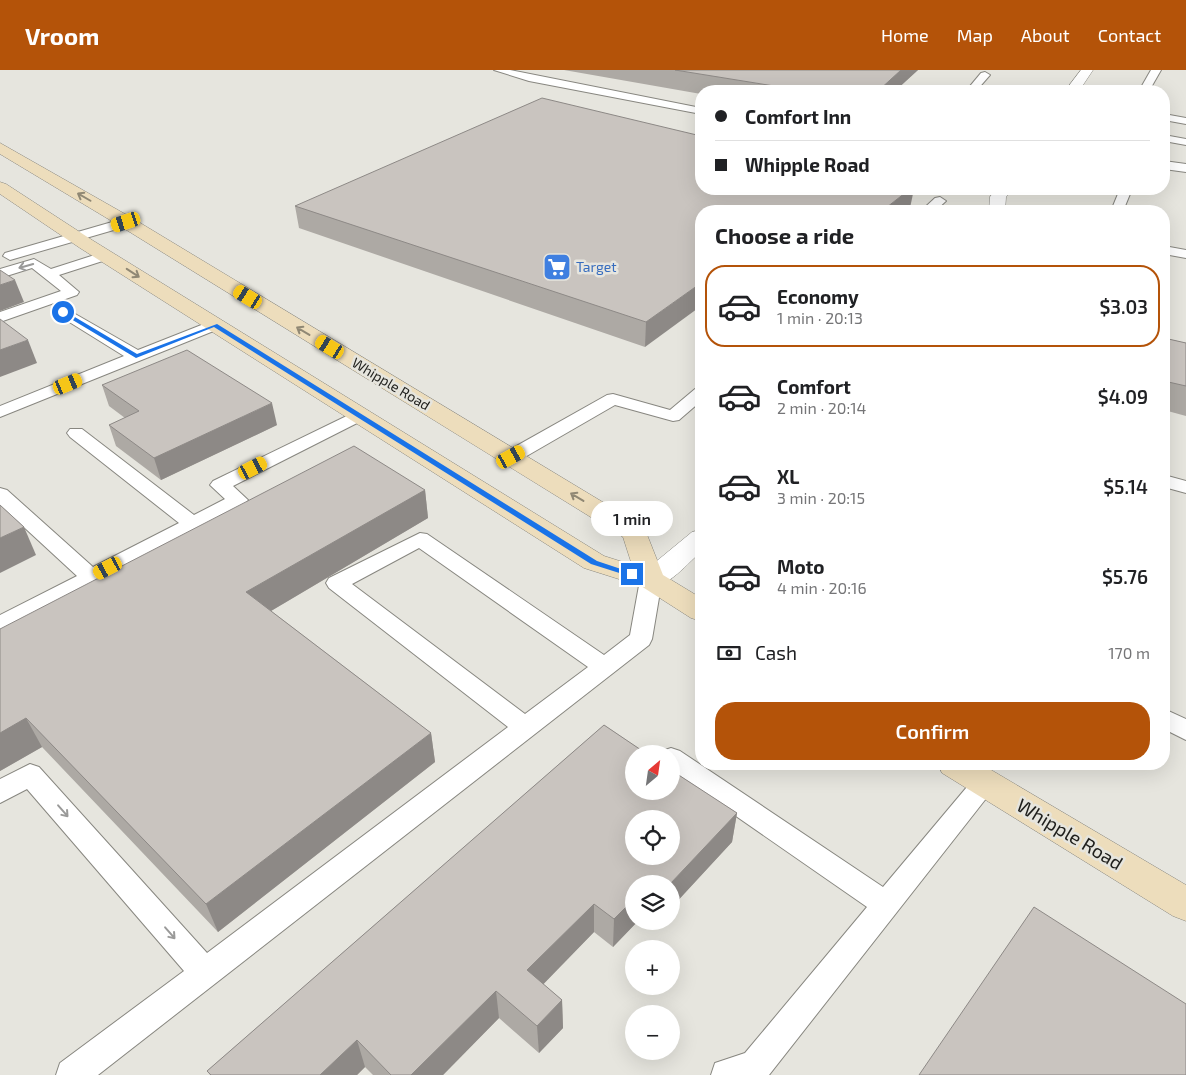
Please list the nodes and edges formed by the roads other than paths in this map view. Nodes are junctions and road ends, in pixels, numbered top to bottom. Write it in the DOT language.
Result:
graph roads {
  1 [pos="499,70"];
  2 [pos="1087,70"];
  3 [pos="1156,70"];
  4 [pos="985,75"];
  5 [pos="976,85"];
  6 [pos="1076,85"];
  7 [pos="1147,85"];
  8 [pos="695,110"];
  9 [pos="1170,119"];
  10 [pos="1186,121"];
  11 [pos="1170,139"];
  12 [pos="1186,142"];
  13 [pos="0,148"];
  14 [pos="1170,165"];
  15 [pos="1186,168"];
  16 [pos="4,192"];
  17 [pos="940,201"];
  18 [pos="935,205"];
  19 [pos="126,222"];
  20 [pos="78,237"];
  21 [pos="1170,251"];
  22 [pos="1186,254"];
  23 [pos="106,256"];
  24 [pos="0,259"];
  25 [pos="0,274"];
  26 [pos="49,274"];
  27 [pos="63,312"];
  28 [pos="0,317"];
  29 [pos="215,325"];
  30 [pos="136,356"];
  31 [pos="695,398"];
  32 [pos="0,412"];
  33 [pos="359,415"];
  34 [pos="76,433"];
  35 [pos="511,457"];
  36 [pos="1170,483"];
  37 [pos="1186,487"];
  38 [pos="0,494"];
  39 [pos="193,524"];
  40 [pos="695,543"];
  41 [pos="91,577"];
  42 [pos="652,580"];
  43 [pos="695,607"];
  44 [pos="0,625"];
  45 [pos="604,666"];
  46 [pos="1170,721"];
  47 [pos="525,727"];
  48 [pos="1186,730"];
  49 [pos="680,765"];
  50 [pos="965,770"];
  51 [pos="986,782"];
  52 [pos="0,792"];
  53 [pos="1186,904"];
  54 [pos="887,905"];
  55 [pos="206,974"];
  56 [pos="743,1072"];
  57 [pos="72,1075"];
  1 -- 8 [label="lane"];
  2 -- 6 [label="street"];
  3 -- 7 [label="lane"];
  4 -- 5 [label="lane"];
  9 -- 10 [label="lane"];
  11 -- 12 [label="lane"];
  19 -- 13 [label="main road, Whipple Road, one-way"];
  14 -- 15 [label="lane"];
  16 -- 20 [label="main road"];
  17 -- 18 [label="lane"];
  19 -- 20 [label="lane"];
  35 -- 19 [label="main road, Whipple Road, one-way"];
  20 -- 23 [label="main road"];
  20 -- 24 [label="lane"];
  21 -- 22 [label="lane"];
  23 -- 26 [label="lane"];
  23 -- 29 [label="main road, one-way"];
  26 -- 25 [label="lane, one-way"];
  26 -- 28 [label="lane"];
  27 -- 30 [label="lane"];
  29 -- 30 [label="lane"];
  29 -- 33 [label="main road"];
  30 -- 32 [label="lane"];
  31 -- 35 [label="lane"];
  33 -- 39 [label="lane"];
  33 -- 42 [label="main road"];
  34 -- 39 [label="lane"];
  42 -- 35 [label="main road, Whipple Road, one-way"];
  36 -- 37 [label="lane"];
  38 -- 41 [label="lane"];
  39 -- 41 [label="lane"];
  40 -- 42 [label="street"];
  41 -- 44 [label="lane"];
  42 -- 43 [label="main road"];
  42 -- 45 [label="lane"];
  45 -- 47 [label="lane"];
  45 -- 47 [label="lane"];
  46 -- 48 [label="lane"];
  47 -- 55 [label="lane"];
  49 -- 54 [label="lane"];
  50 -- 51 [label="main road, Whipple Road"];
  51 -- 53 [label="main road, Whipple Road"];
  51 -- 54 [label="lane"];
  52 -- 55 [label="lane, one-way"];
  54 -- 56 [label="lane"];
  55 -- 57 [label="lane"];
}
